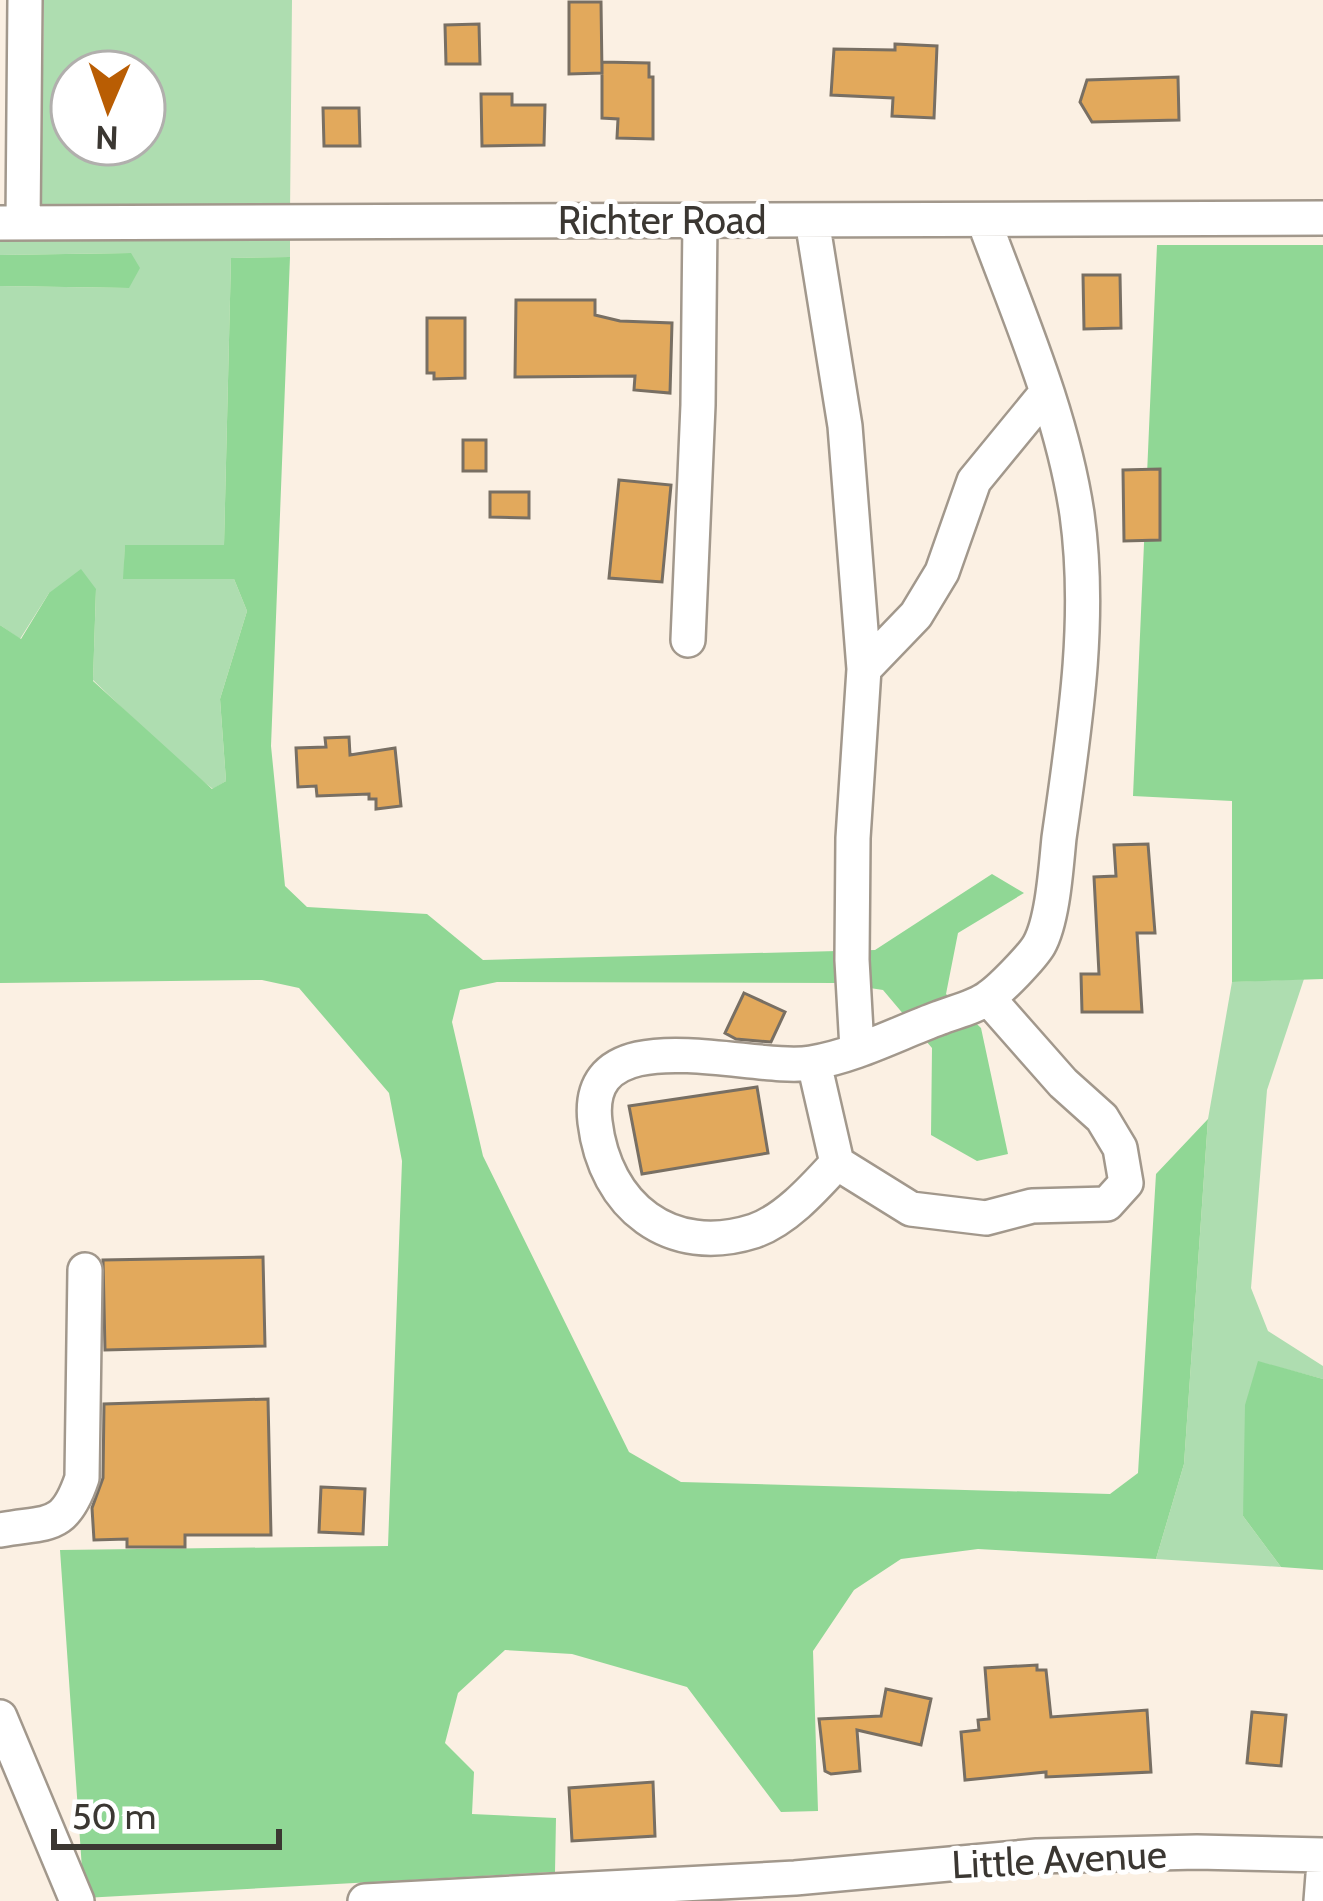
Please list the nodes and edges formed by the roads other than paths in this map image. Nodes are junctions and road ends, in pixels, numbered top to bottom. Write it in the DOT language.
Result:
graph roads {
  1 [pos="25,0"];
  2 [pos="1323,218"];
  3 [pos="700,220"];
  4 [pos="812,220"];
  5 [pos="984,221"];
  6 [pos="11,223"];
  7 [pos="1047,392"];
  8 [pos="688,640"];
  9 [pos="864,668"];
  10 [pos="988,998"];
  11 [pos="857,1049"];
  12 [pos="814,1063"];
  13 [pos="837,1163"];
  14 [pos="85,1270"];
  15 [pos="0,1530"];
  16 [pos="0,1717"];
  17 [pos="1323,1855"];
  18 [pos="1323,1875"];
  19 [pos="76,1901"];
  20 [pos="365,1901"];
  21 [pos="1321,1901"];
  1 -- 6 [label="street"];
  2 -- 5 [label="street, Richter Road"];
  3 -- 4 [label="street, Richter Road"];
  3 -- 6 [label="street, Richter Road"];
  3 -- 8 [label="street"];
  4 -- 5 [label="street, Richter Road"];
  4 -- 9 [label="street"];
  5 -- 7 [label="street"];
  7 -- 9 [label="street"];
  7 -- 10 [label="street"];
  9 -- 11 [label="street"];
  10 -- 11 [label="street"];
  10 -- 13 [label="street"];
  11 -- 12 [label="street"];
  12 -- 13 [label="street"];
  12 -- 13 [label="street"];
  14 -- 15 [label="street"];
  16 -- 19 [label="street"];
  17 -- 20 [label="street, Little Avenue"];
  18 -- 21 [label="street"];
}
